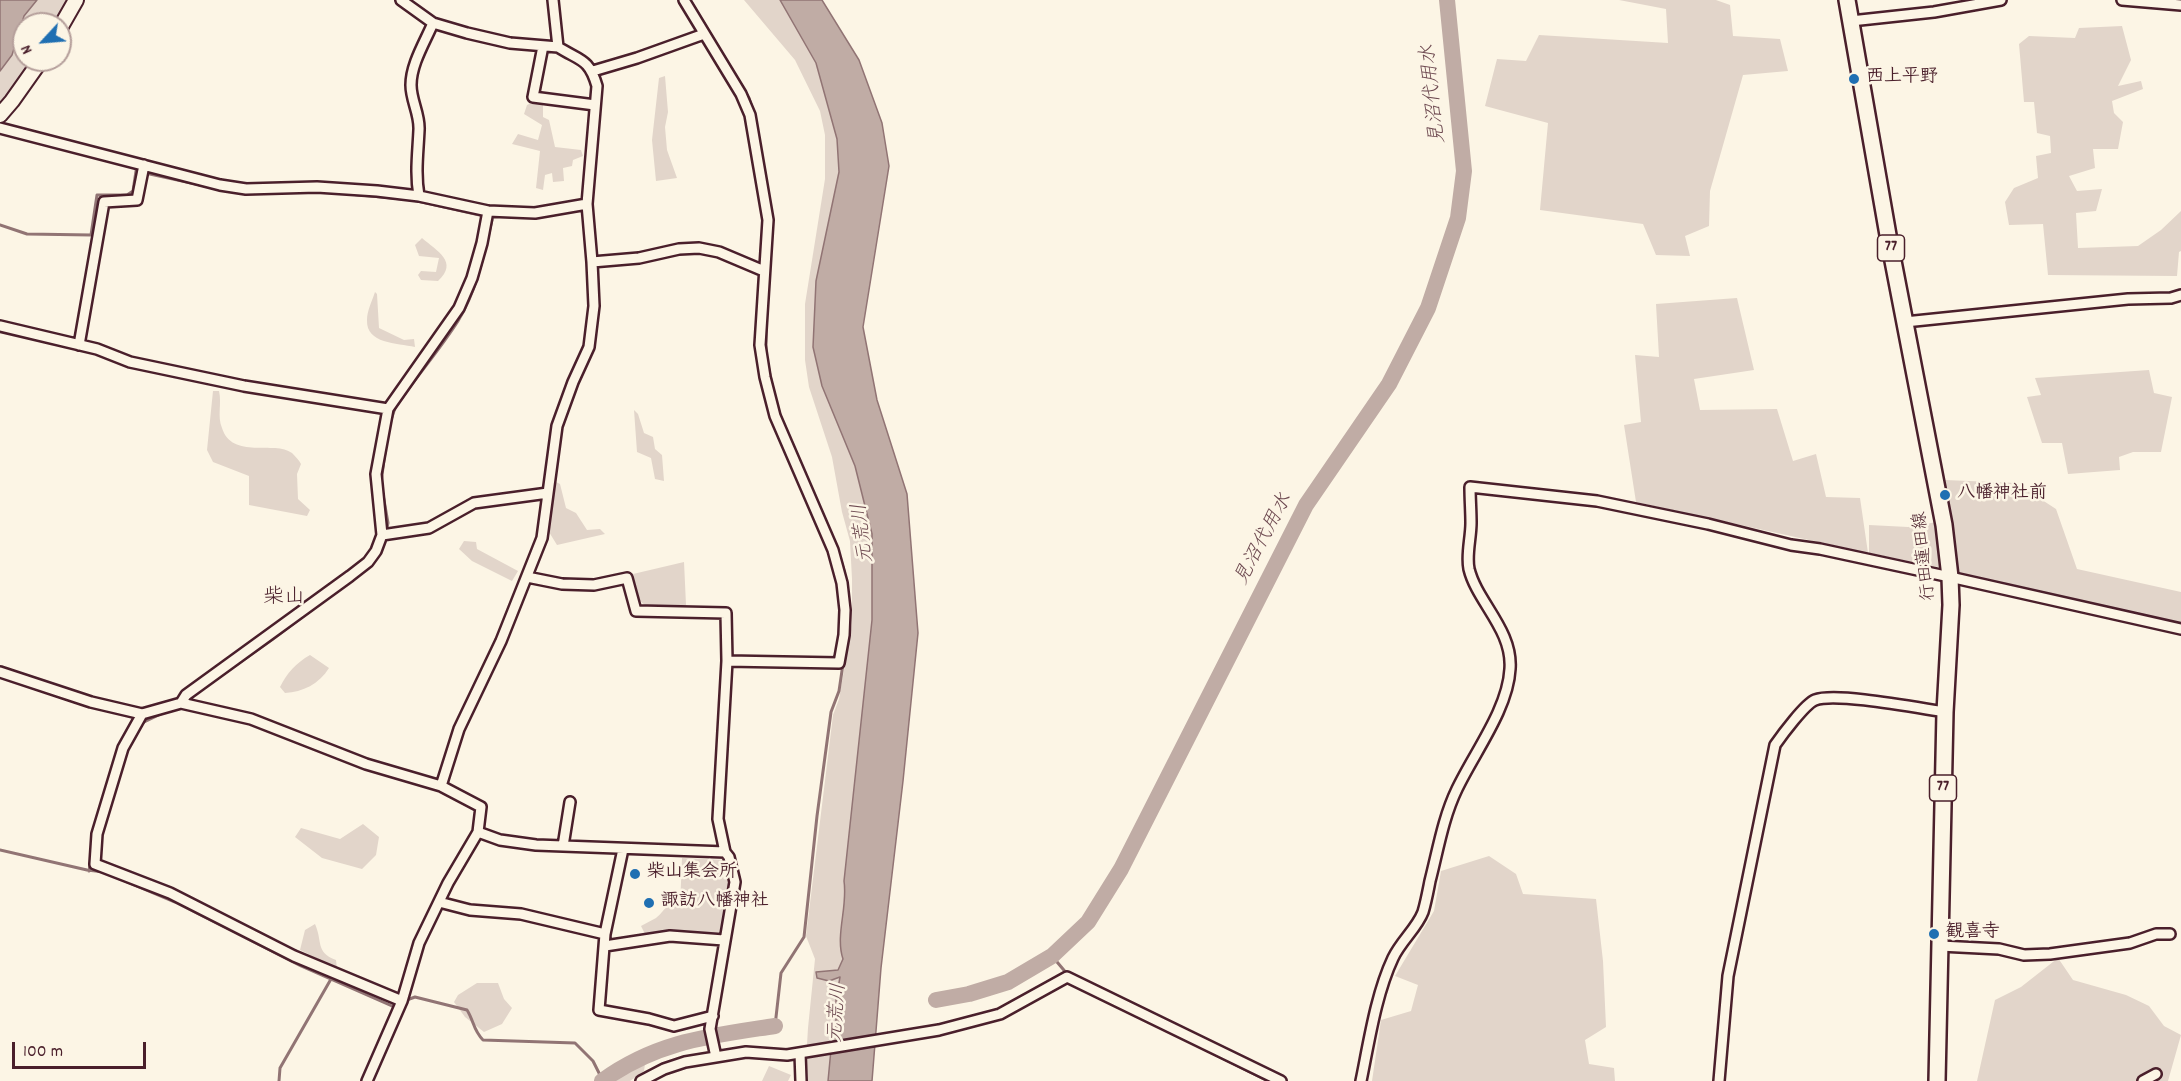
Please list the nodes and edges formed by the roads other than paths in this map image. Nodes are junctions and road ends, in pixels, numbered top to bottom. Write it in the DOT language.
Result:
graph roads {
  1 [pos="401,0"];
  2 [pos="553,0"];
  3 [pos="684,0"];
  4 [pos="1847,0"];
  5 [pos="2001,0"];
  6 [pos="2122,0"];
  7 [pos="2181,5"];
  8 [pos="1851,21"];
  9 [pos="433,23"];
  10 [pos="704,34"];
  11 [pos="543,46"];
  12 [pos="558,47"];
  13 [pos="592,71"];
  14 [pos="33,72"];
  15 [pos="595,105"];
  16 [pos="0,115"];
  17 [pos="0,128"];
  18 [pos="144,165"];
  19 [pos="418,196"];
  20 [pos="587,204"];
  21 [pos="488,211"];
  22 [pos="592,262"];
  23 [pos="764,271"];
  24 [pos="2181,295"];
  25 [pos="1905,322"];
  26 [pos="0,326"];
  27 [pos="79,345"];
  28 [pos="388,409"];
  29 [pos="548,493"];
  30 [pos="382,535"];
  31 [pos="526,577"];
  32 [pos="1950,577"];
  33 [pos="2181,629"];
  34 [pos="727,661"];
  35 [pos="0,672"];
  36 [pos="181,703"];
  37 [pos="1945,712"];
  38 [pos="142,714"];
  39 [pos="441,786"];
  40 [pos="570,801"];
  41 [pos="478,832"];
  42 [pos="563,846"];
  43 [pos="624,849"];
  44 [pos="725,852"];
  45 [pos="439,902"];
  46 [pos="606,934"];
  47 [pos="2169,934"];
  48 [pos="724,940"];
  49 [pos="604,946"];
  50 [pos="1940,946"];
  51 [pos="402,1001"];
  52 [pos="713,1016"];
  53 [pos="803,1052"];
  54 [pos="716,1057"];
  55 [pos="2156,1074"];
  56 [pos="367,1081"];
  57 [pos="641,1081"];
  58 [pos="801,1081"];
  59 [pos="1281,1081"];
  60 [pos="1361,1081"];
  61 [pos="1719,1081"];
  62 [pos="1937,1081"];
  63 [pos="2143,1081"];
  1 -- 9 [label="street"];
  2 -- 12 [label="street"];
  3 -- 10 [label="street"];
  4 -- 8 [label="main road, 行田蓮田線 / 77"];
  5 -- 8 [label="street"];
  6 -- 7 [label="street"];
  8 -- 25 [label="main road, 行田蓮田線 / 77"];
  9 -- 11 [label="street"];
  9 -- 19 [label="street"];
  10 -- 13 [label="street"];
  10 -- 23 [label="street"];
  11 -- 12 [label="street"];
  11 -- 15 [label="street"];
  12 -- 13 [label="street"];
  13 -- 15 [label="street"];
  14 -- 16 [label="street"];
  15 -- 20 [label="street"];
  17 -- 18 [label="street"];
  18 -- 19 [label="street"];
  18 -- 27 [label="street"];
  19 -- 21 [label="street"];
  20 -- 21 [label="street"];
  20 -- 22 [label="street"];
  21 -- 28 [label="street"];
  22 -- 23 [label="street"];
  22 -- 29 [label="street"];
  23 -- 34 [label="street"];
  24 -- 25 [label="street"];
  25 -- 32 [label="main road, 行田蓮田線 / 77"];
  26 -- 27 [label="street"];
  27 -- 28 [label="street"];
  28 -- 30 [label="street"];
  29 -- 30 [label="street"];
  29 -- 31 [label="street"];
  30 -- 36 [label="street"];
  31 -- 34 [label="street"];
  31 -- 39 [label="street"];
  32 -- 33 [label="street"];
  32 -- 37 [label="main road, 行田蓮田線 / 77"];
  32 -- 60 [label="street"];
  34 -- 44 [label="street"];
  35 -- 38 [label="street"];
  36 -- 38 [label="street"];
  36 -- 39 [label="street"];
  37 -- 50 [label="main road, 行田蓮田線 / 77"];
  37 -- 61 [label="street"];
  38 -- 51 [label="street"];
  39 -- 41 [label="street"];
  40 -- 42 [label="street"];
  41 -- 42 [label="street"];
  41 -- 45 [label="street"];
  42 -- 43 [label="street"];
  43 -- 44 [label="street"];
  43 -- 46 [label="street"];
  44 -- 48 [label="street"];
  45 -- 46 [label="street"];
  45 -- 51 [label="street"];
  46 -- 49 [label="street"];
  47 -- 50 [label="street"];
  48 -- 49 [label="street"];
  48 -- 52 [label="street"];
  49 -- 52 [label="street"];
  50 -- 62 [label="main road, 行田蓮田線 / 77"];
  51 -- 56 [label="street"];
  52 -- 54 [label="street"];
  53 -- 54 [label="street"];
  53 -- 58 [label="street"];
  53 -- 59 [label="street"];
  54 -- 57 [label="street"];
  55 -- 63 [label="street"];
}
